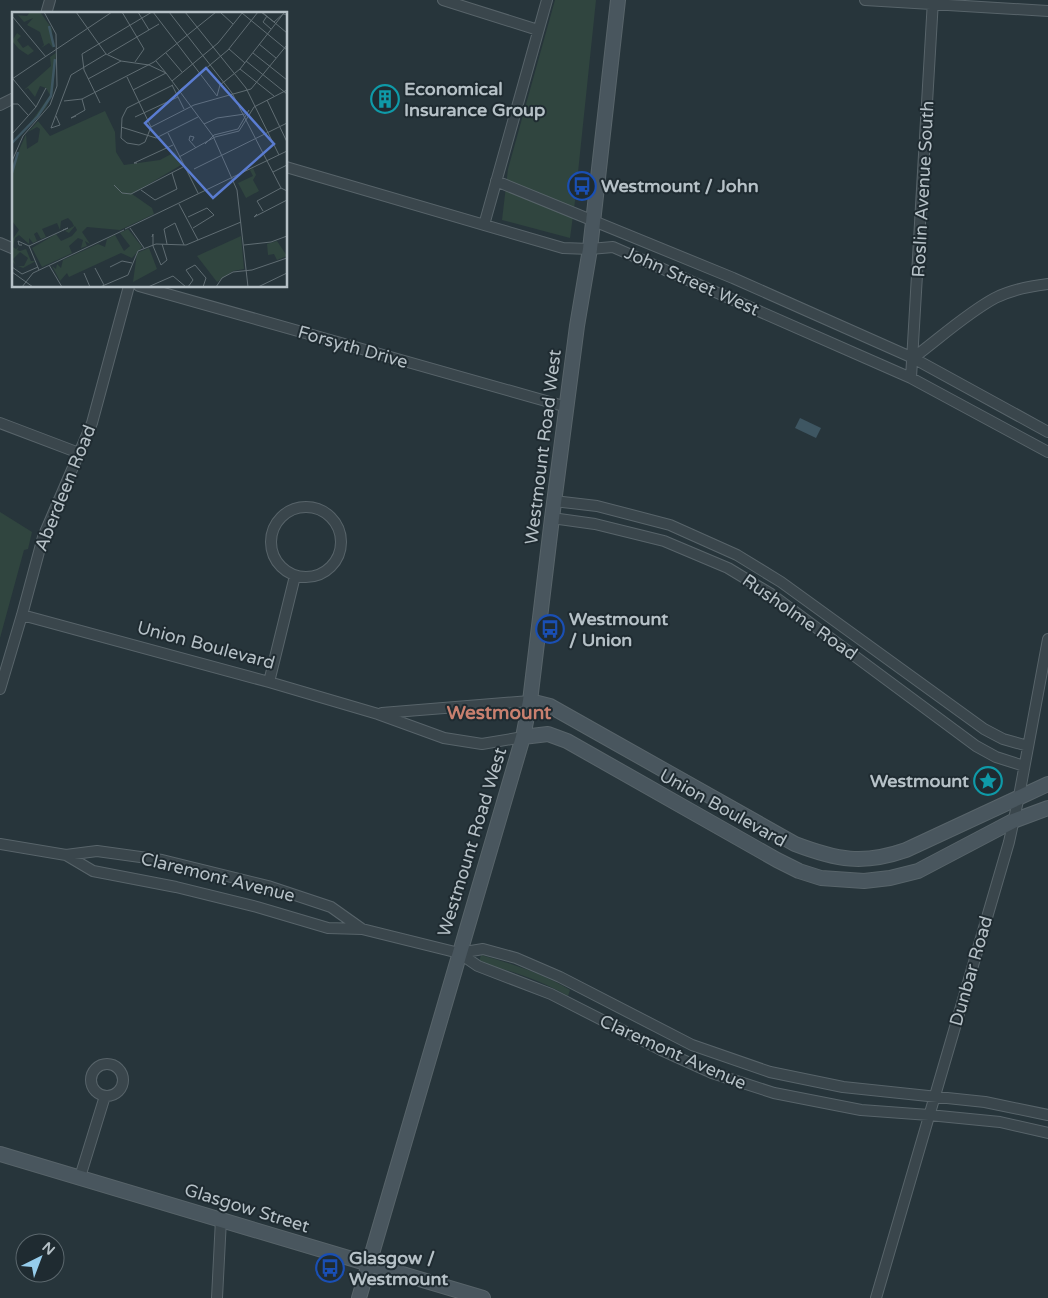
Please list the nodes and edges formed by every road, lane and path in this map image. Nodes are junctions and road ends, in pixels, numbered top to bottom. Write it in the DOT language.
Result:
graph roads {
  1 [pos="442,0"];
  2 [pos="547,0"];
  3 [pos="618,0"];
  4 [pos="865,0"];
  5 [pos="933,2"];
  6 [pos="1048,10"];
  7 [pos="538,30"];
  8 [pos="12,99"];
  9 [pos="0,105"];
  10 [pos="288,168"];
  11 [pos="496,181"];
  12 [pos="593,221"];
  13 [pos="484,225"];
  14 [pos="0,243"];
  15 [pos="12,248"];
  16 [pos="590,248"];
  17 [pos="1048,284"];
  18 [pos="128,288"];
  19 [pos="146,288"];
  20 [pos="913,358"];
  21 [pos="911,378"];
  22 [pos="567,407"];
  23 [pos="0,423"];
  24 [pos="1048,432"];
  25 [pos="1048,452"];
  26 [pos="79,453"];
  27 [pos="554,501"];
  28 [pos="552,518"];
  29 [pos="294,576"];
  30 [pos="22,615"];
  31 [pos="1048,639"];
  32 [pos="269,682"];
  33 [pos="0,689"];
  34 [pos="530,701"];
  35 [pos="378,714"];
  36 [pos="523,737"];
  37 [pos="1028,746"];
  38 [pos="1024,766"];
  39 [pos="1048,784"];
  40 [pos="1019,796"];
  41 [pos="1048,808"];
  42 [pos="1013,821"];
  43 [pos="0,844"];
  44 [pos="66,855"];
  45 [pos="362,929"];
  46 [pos="459,954"];
  47 [pos="105,1096"];
  48 [pos="934,1097"];
  49 [pos="929,1114"];
  50 [pos="1048,1115"];
  51 [pos="1048,1133"];
  52 [pos="0,1154"];
  53 [pos="80,1177"];
  54 [pos="221,1219"];
  55 [pos="370,1265"];
  56 [pos="218,1298"];
  57 [pos="359,1298"];
  58 [pos="484,1298"];
  59 [pos="876,1298"];
  1 -- 7 [label="street"];
  2 -- 7 [label="street"];
  3 -- 12 [label="street, Westmount Road West"];
  4 -- 5 [label="street"];
  5 -- 6 [label="street"];
  5 -- 20 [label="street, Roslin Avenue South"];
  7 -- 11 [label="street"];
  8 -- 9 [label="street"];
  10 -- 13 [label="street, John Street West"];
  11 -- 12 [label="street, John Street West"];
  11 -- 13 [label="street"];
  12 -- 16 [label="street, Westmount Road West"];
  12 -- 20 [label="street, John Street West"];
  13 -- 16 [label="street, John Street West"];
  14 -- 15 [label="street"];
  16 -- 21 [label="street, John Street West"];
  16 -- 22 [label="street, Westmount Road West"];
  17 -- 20 [label="street"];
  18 -- 26 [label="street, Aberdeen Road"];
  19 -- 22 [label="street, Forsyth Drive"];
  20 -- 21 [label="street, Roslin Avenue South"];
  20 -- 24 [label="street, John Street West"];
  21 -- 25 [label="street, John Street West"];
  22 -- 27 [label="street, Westmount Road West"];
  23 -- 26 [label="street"];
  26 -- 30 [label="street, Aberdeen Road"];
  27 -- 28 [label="street, Westmount Road West"];
  27 -- 37 [label="street, Rusholme Road"];
  28 -- 34 [label="street, Westmount Road West"];
  28 -- 38 [label="street, Rusholme Road"];
  29 -- 29 [label="street"];
  29 -- 32 [label="street"];
  30 -- 32 [label="street, Union Boulevard"];
  30 -- 33 [label="street, Aberdeen Road"];
  31 -- 37 [label="street, Dunbar Road"];
  32 -- 35 [label="street, Union Boulevard"];
  34 -- 35 [label="street, Union Boulevard"];
  34 -- 36 [label="street, Westmount Road West"];
  34 -- 40 [label="street, Union Boulevard"];
  35 -- 36 [label="street, Union Boulevard"];
  36 -- 42 [label="street, Union Boulevard"];
  36 -- 46 [label="street, Westmount Road West"];
  37 -- 38 [label="street, Dunbar Road"];
  38 -- 40 [label="street, Dunbar Road"];
  39 -- 40 [label="street, Union Boulevard"];
  40 -- 42 [label="street, Dunbar Road"];
  41 -- 42 [label="street, Union Boulevard"];
  42 -- 48 [label="street, Dunbar Road"];
  43 -- 44 [label="street, Claremont Avenue"];
  44 -- 45 [label="street, Claremont Avenue"];
  44 -- 45 [label="street, Claremont Avenue"];
  45 -- 46 [label="street, Claremont Avenue"];
  46 -- 48 [label="street, Claremont Avenue"];
  46 -- 49 [label="street, Claremont Avenue"];
  46 -- 55 [label="street, Westmount Road West"];
  47 -- 53 [label="street"];
  48 -- 49 [label="street, Dunbar Road"];
  48 -- 50 [label="street, Claremont Avenue"];
  49 -- 51 [label="street, Claremont Avenue"];
  49 -- 59 [label="street, Dunbar Road"];
  52 -- 53 [label="street, Glasgow Street"];
  53 -- 54 [label="street, Glasgow Street"];
  54 -- 55 [label="street, Glasgow Street"];
  54 -- 56 [label="street"];
  55 -- 57 [label="street, Westmount Road West"];
  55 -- 58 [label="street, Glasgow Street"];
}
